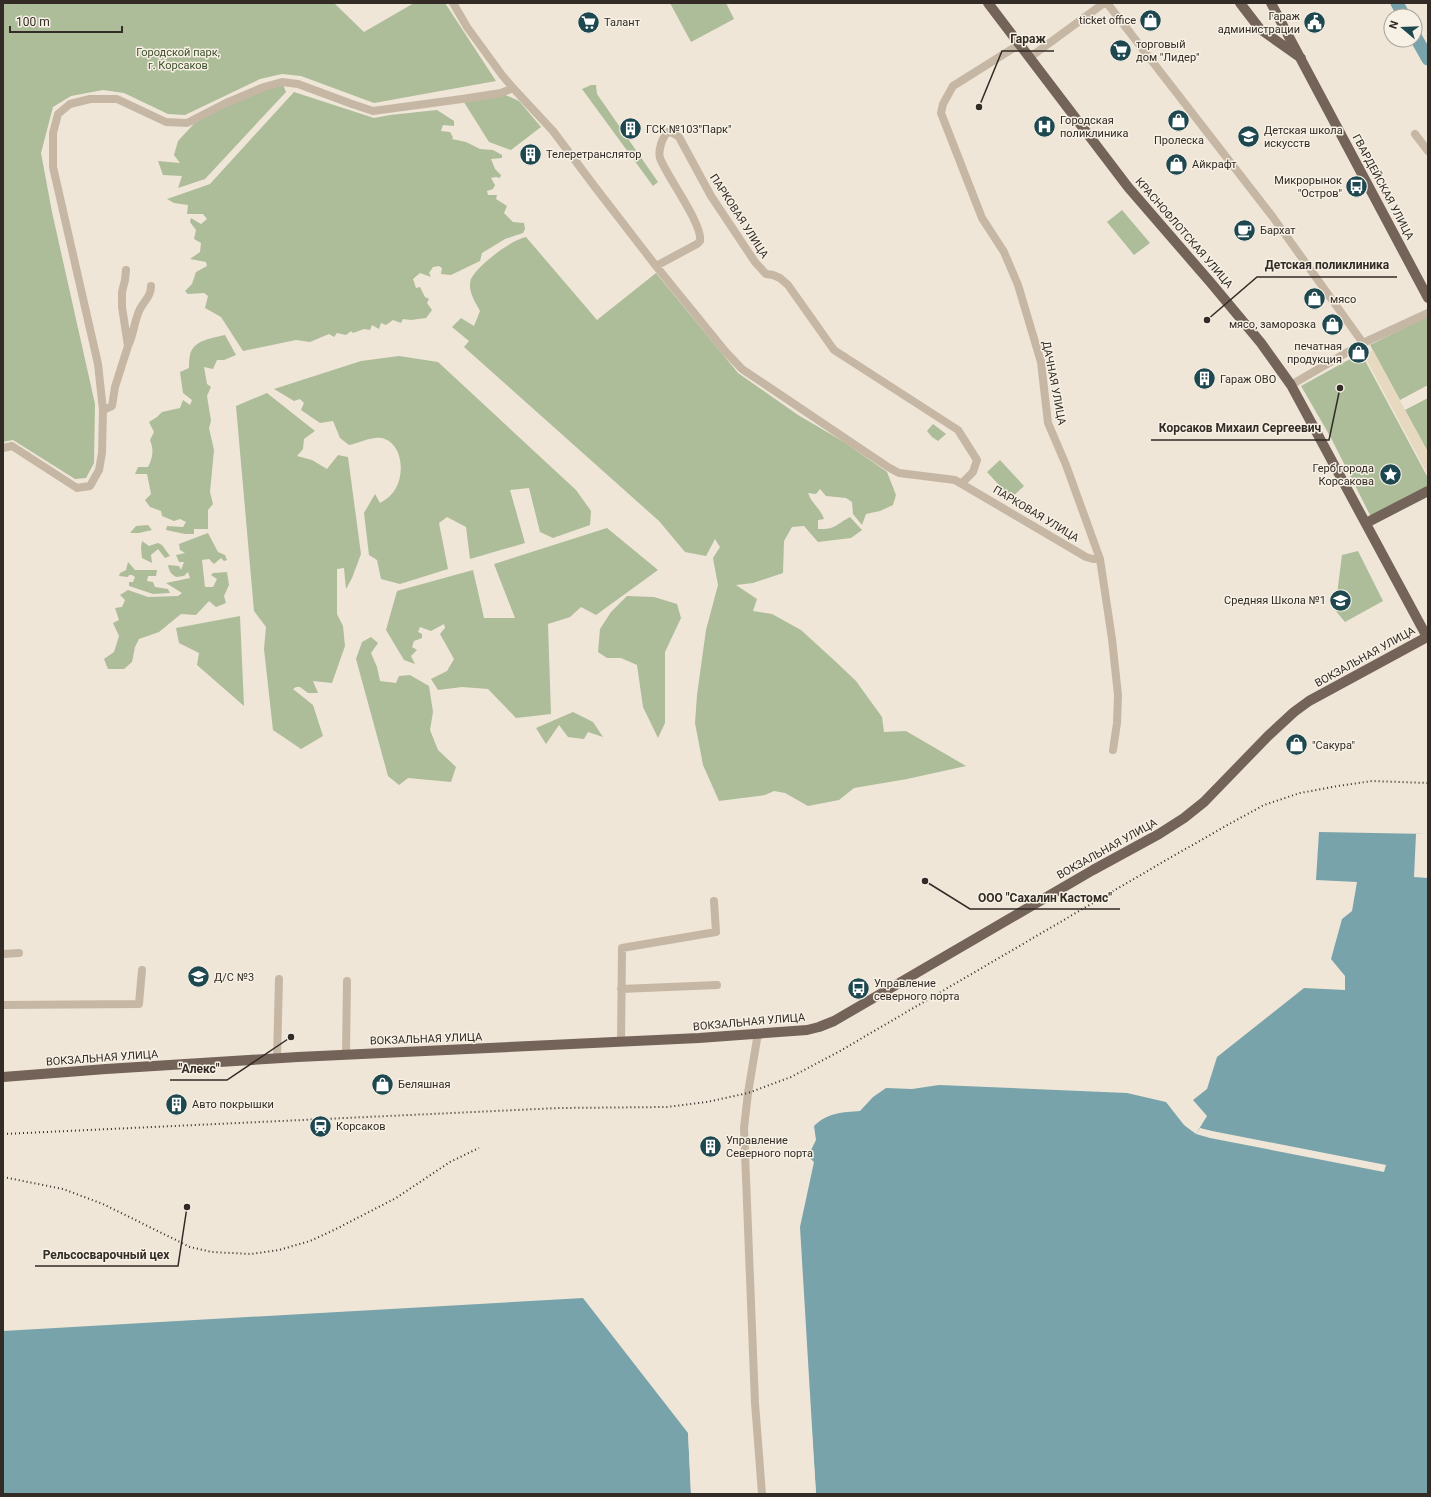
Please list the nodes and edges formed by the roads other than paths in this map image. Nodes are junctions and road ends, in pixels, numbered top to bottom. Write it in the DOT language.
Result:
graph roads {
  1 [pos="988,3"];
  2 [pos="1106,3"];
  3 [pos="1240,3"];
  4 [pos="1272,3"];
  5 [pos="453,4"];
  6 [pos="1020,44"];
  7 [pos="1029,58"];
  8 [pos="1303,60"];
  9 [pos="513,88"];
  10 [pos="1415,134"];
  11 [pos="1428,151"];
  12 [pos="656,266"];
  13 [pos="126,270"];
  14 [pos="151,286"];
  15 [pos="1428,298"];
  16 [pos="1428,313"];
  17 [pos="1364,343"];
  18 [pos="128,346"];
  19 [pos="1291,385"];
  20 [pos="104,410"];
  21 [pos="3,448"];
  22 [pos="962,483"];
  23 [pos="1428,491"];
  24 [pos="1366,523"];
  25 [pos="1100,560"];
  26 [pos="1427,637"];
  27 [pos="1113,750"];
  28 [pos="714,901"];
  29 [pos="19,953"];
  30 [pos="3,954"];
  31 [pos="142,970"];
  32 [pos="279,979"];
  33 [pos="347,981"];
  34 [pos="717,984"];
  35 [pos="621,990"];
  36 [pos="3,1005"];
  37 [pos="758,1033"];
  38 [pos="621,1042"];
  39 [pos="346,1054"];
  40 [pos="277,1059"];
  41 [pos="3,1078"];
  42 [pos="762,1494"];
  1 -- 6 [label="main road, КРАСНОФЛОТСКАЯ УЛИЦА"];
  2 -- 7 [label="street"];
  2 -- 17 [label="street"];
  3 -- 8 [label="main road"];
  4 -- 8 [label="main road, ГВАРДЕЙСКАЯ УЛИЦА"];
  5 -- 9 [label="street, ПАРКОВАЯ УЛИЦА"];
  6 -- 7 [label="main road, КРАСНОФЛОТСКАЯ УЛИЦА"];
  6 -- 25 [label="street, ДАЧНАЯ УЛИЦА"];
  7 -- 19 [label="main road, КРАСНОФЛОТСКАЯ УЛИЦА"];
  8 -- 15 [label="main road, ГВАРДЕЙСКАЯ УЛИЦА"];
  9 -- 12 [label="street, ПАРКОВАЯ УЛИЦА"];
  9 -- 20 [label="street"];
  10 -- 11 [label="street"];
  12 -- 22 [label="street, ПАРКОВАЯ УЛИЦА"];
  12 -- 22 [label="street, ПАРКОВАЯ УЛИЦА"];
  13 -- 18 [label="street"];
  14 -- 18 [label="street"];
  16 -- 17 [label="street"];
  17 -- 19 [label="street"];
  18 -- 20 [label="street"];
  19 -- 24 [label="main road, КРАСНОФЛОТСКАЯ УЛИЦА"];
  20 -- 21 [label="street"];
  22 -- 25 [label="street, ПАРКОВАЯ УЛИЦА"];
  23 -- 24 [label="main road"];
  24 -- 26 [label="main road, КРАСНОФЛОТСКАЯ УЛИЦА"];
  25 -- 27 [label="street, ДАЧНАЯ УЛИЦА"];
  26 -- 37 [label="main road, ВОКЗАЛЬНАЯ УЛИЦА"];
  28 -- 35 [label="street"];
  29 -- 30 [label="street"];
  31 -- 36 [label="street"];
  32 -- 40 [label="street"];
  33 -- 39 [label="street"];
  34 -- 35 [label="street"];
  35 -- 38 [label="street"];
  37 -- 38 [label="main road, ВОКЗАЛЬНАЯ УЛИЦА"];
  37 -- 42 [label="street"];
  38 -- 39 [label="main road, ВОКЗАЛЬНАЯ УЛИЦА"];
  39 -- 40 [label="main road, ВОКЗАЛЬНАЯ УЛИЦА"];
  40 -- 41 [label="main road, ВОКЗАЛЬНАЯ УЛИЦА"];
}
